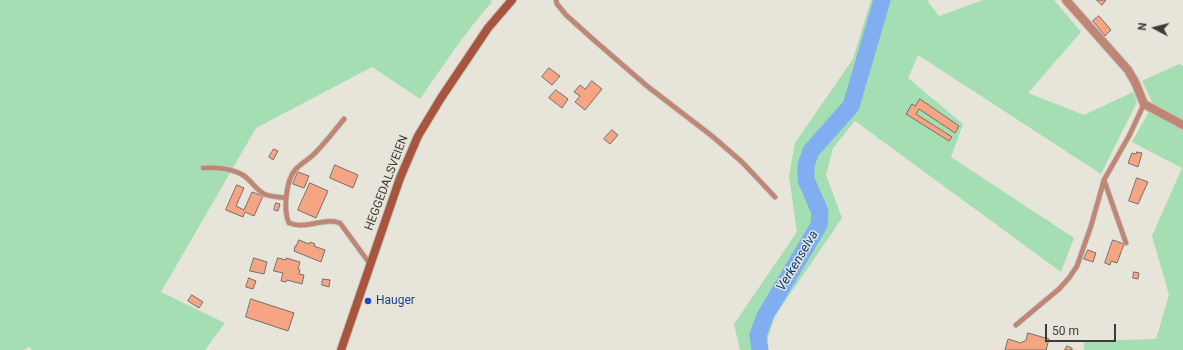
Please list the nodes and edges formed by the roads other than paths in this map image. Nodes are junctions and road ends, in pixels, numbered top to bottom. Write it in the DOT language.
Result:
graph roads {
  1 [pos="512,0"];
  2 [pos="556,0"];
  3 [pos="1066,0"];
  4 [pos="1144,104"];
  5 [pos="344,119"];
  6 [pos="1183,125"];
  7 [pos="203,168"];
  8 [pos="1104,180"];
  9 [pos="775,197"];
  10 [pos="286,198"];
  11 [pos="1126,243"];
  12 [pos="370,264"];
  13 [pos="1016,325"];
  14 [pos="341,350"];
  1 -- 12 [label="main road, HEGGEDALSVEIEN"];
  2 -- 9 [label="lane"];
  3 -- 4 [label="street"];
  4 -- 6 [label="street"];
  4 -- 8 [label="lane"];
  5 -- 10 [label="lane"];
  7 -- 10 [label="lane"];
  8 -- 11 [label="lane"];
  8 -- 13 [label="lane"];
  10 -- 12 [label="lane"];
  12 -- 14 [label="main road, HEGGEDALSVEIEN"];
}
